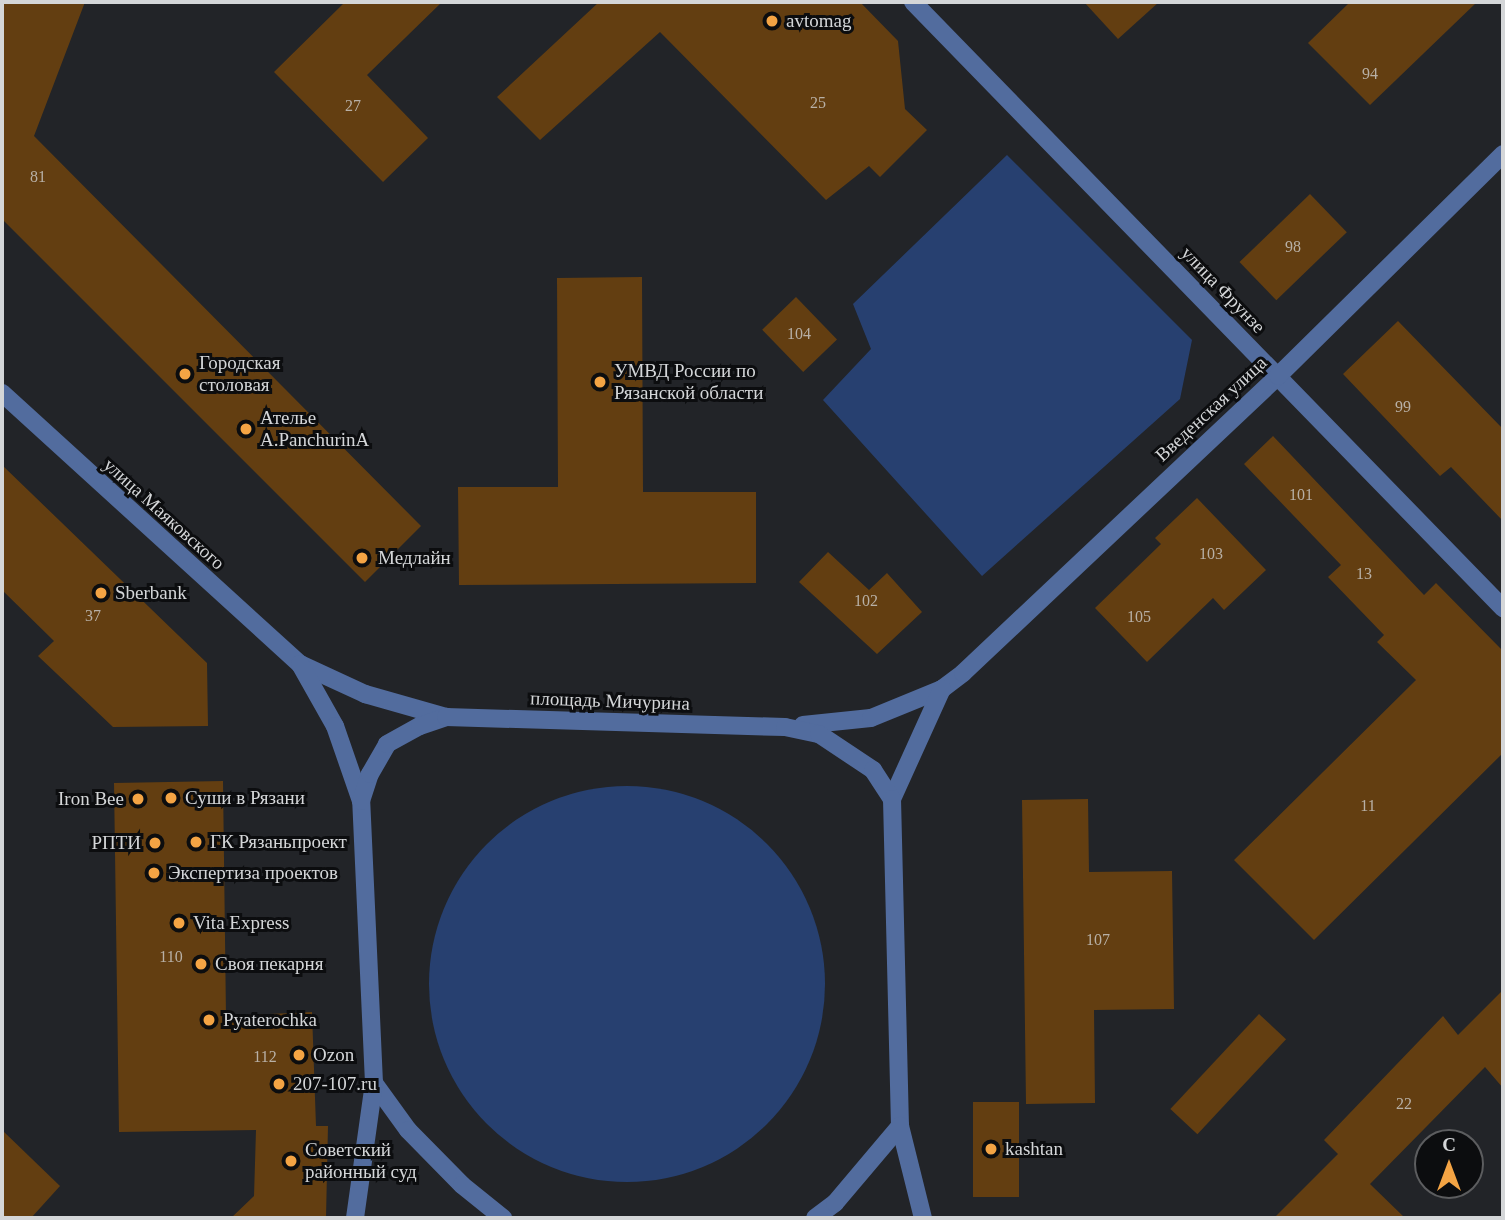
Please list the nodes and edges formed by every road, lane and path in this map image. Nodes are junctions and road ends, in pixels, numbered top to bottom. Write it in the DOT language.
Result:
graph roads {
  1 [pos="913,2"];
  2 [pos="1503,154"];
  3 [pos="1278,376"];
  4 [pos="2,393"];
  5 [pos="1503,608"];
  6 [pos="300,664"];
  7 [pos="942,689"];
  8 [pos="446,717"];
  9 [pos="785,727"];
  10 [pos="892,799"];
  11 [pos="361,801"];
  12 [pos="374,1083"];
  13 [pos="900,1126"];
  14 [pos="355,1218"];
  15 [pos="503,1218"];
  16 [pos="815,1218"];
  17 [pos="923,1218"];
  1 -- 3 [label="street, улица Фрунзе"];
  2 -- 3 [label="street, Введенская улица"];
  3 -- 5 [label="street, улица Фрунзе"];
  3 -- 7 [label="street, Введенская улица"];
  4 -- 6 [label="street, улица Маяковского"];
  6 -- 8 [label="street, улица Маяковского"];
  6 -- 11 [label="street, улица Маяковского"];
  7 -- 9 [label="street, Введенская улица"];
  7 -- 10 [label="street, Введенская улица"];
  8 -- 9 [label="street, площадь Мичурина"];
  8 -- 11 [label="street, площадь Мичурина"];
  9 -- 10 [label="street, площадь Мичурина"];
  10 -- 13 [label="street"];
  11 -- 12 [label="street, площадь Мичурина"];
  12 -- 14 [label="street"];
  12 -- 15 [label="street"];
  13 -- 16 [label="street"];
  13 -- 17 [label="street"];
}
